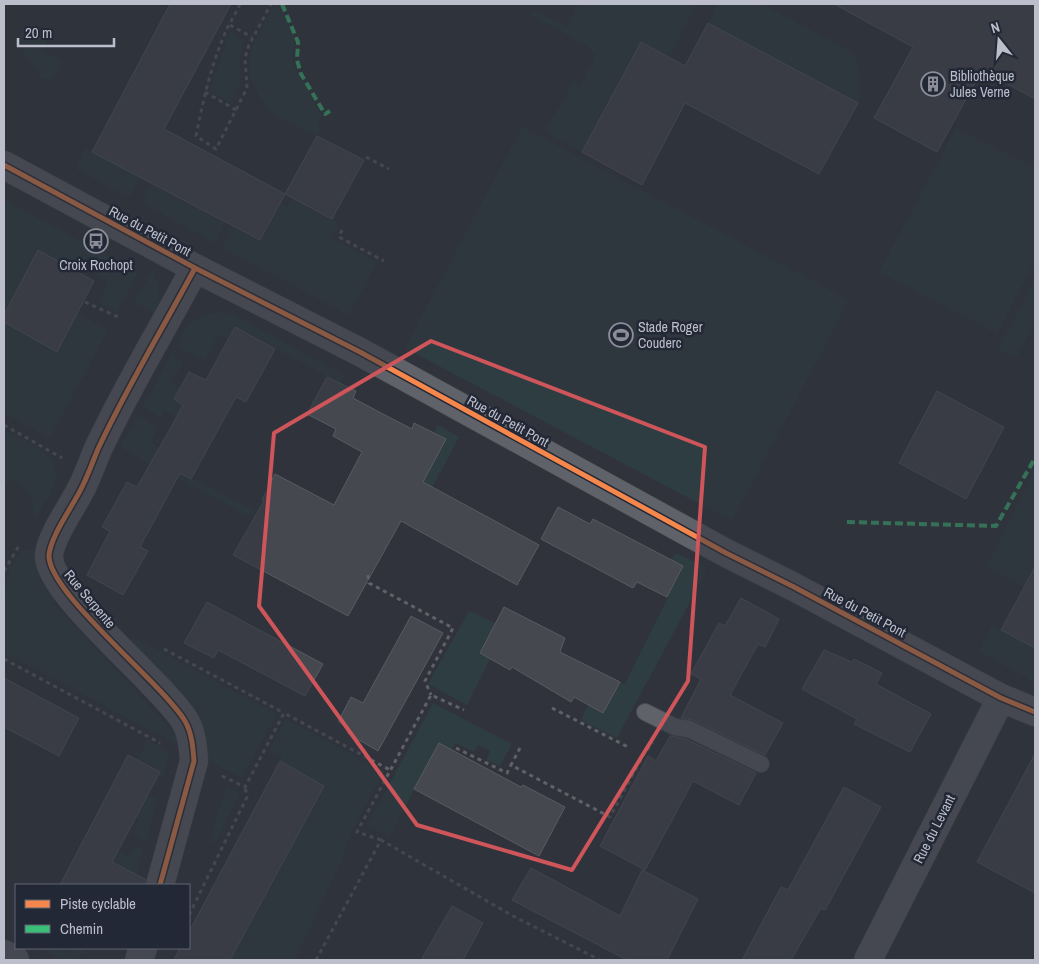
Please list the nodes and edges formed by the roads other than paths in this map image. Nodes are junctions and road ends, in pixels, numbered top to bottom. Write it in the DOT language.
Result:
graph roads {
  1 [pos="4,165"];
  2 [pos="195,268"];
  3 [pos="1001,698"];
  4 [pos="646,712"];
  5 [pos="1035,712"];
  6 [pos="761,764"];
  7 [pos="160,884"];
  8 [pos="4,954"];
  9 [pos="15,960"];
  10 [pos="868,960"];
  1 -- 2 [label="street, Rue du Petit Pont"];
  2 -- 3 [label="street, Rue du Petit Pont"];
  2 -- 7 [label="street, Rue Serpente"];
  3 -- 5 [label="street, Rue du Petit Pont"];
  3 -- 10 [label="street, Rue du Levant"];
  4 -- 6 [label="lane"];
  8 -- 9 [label="street"];
}
